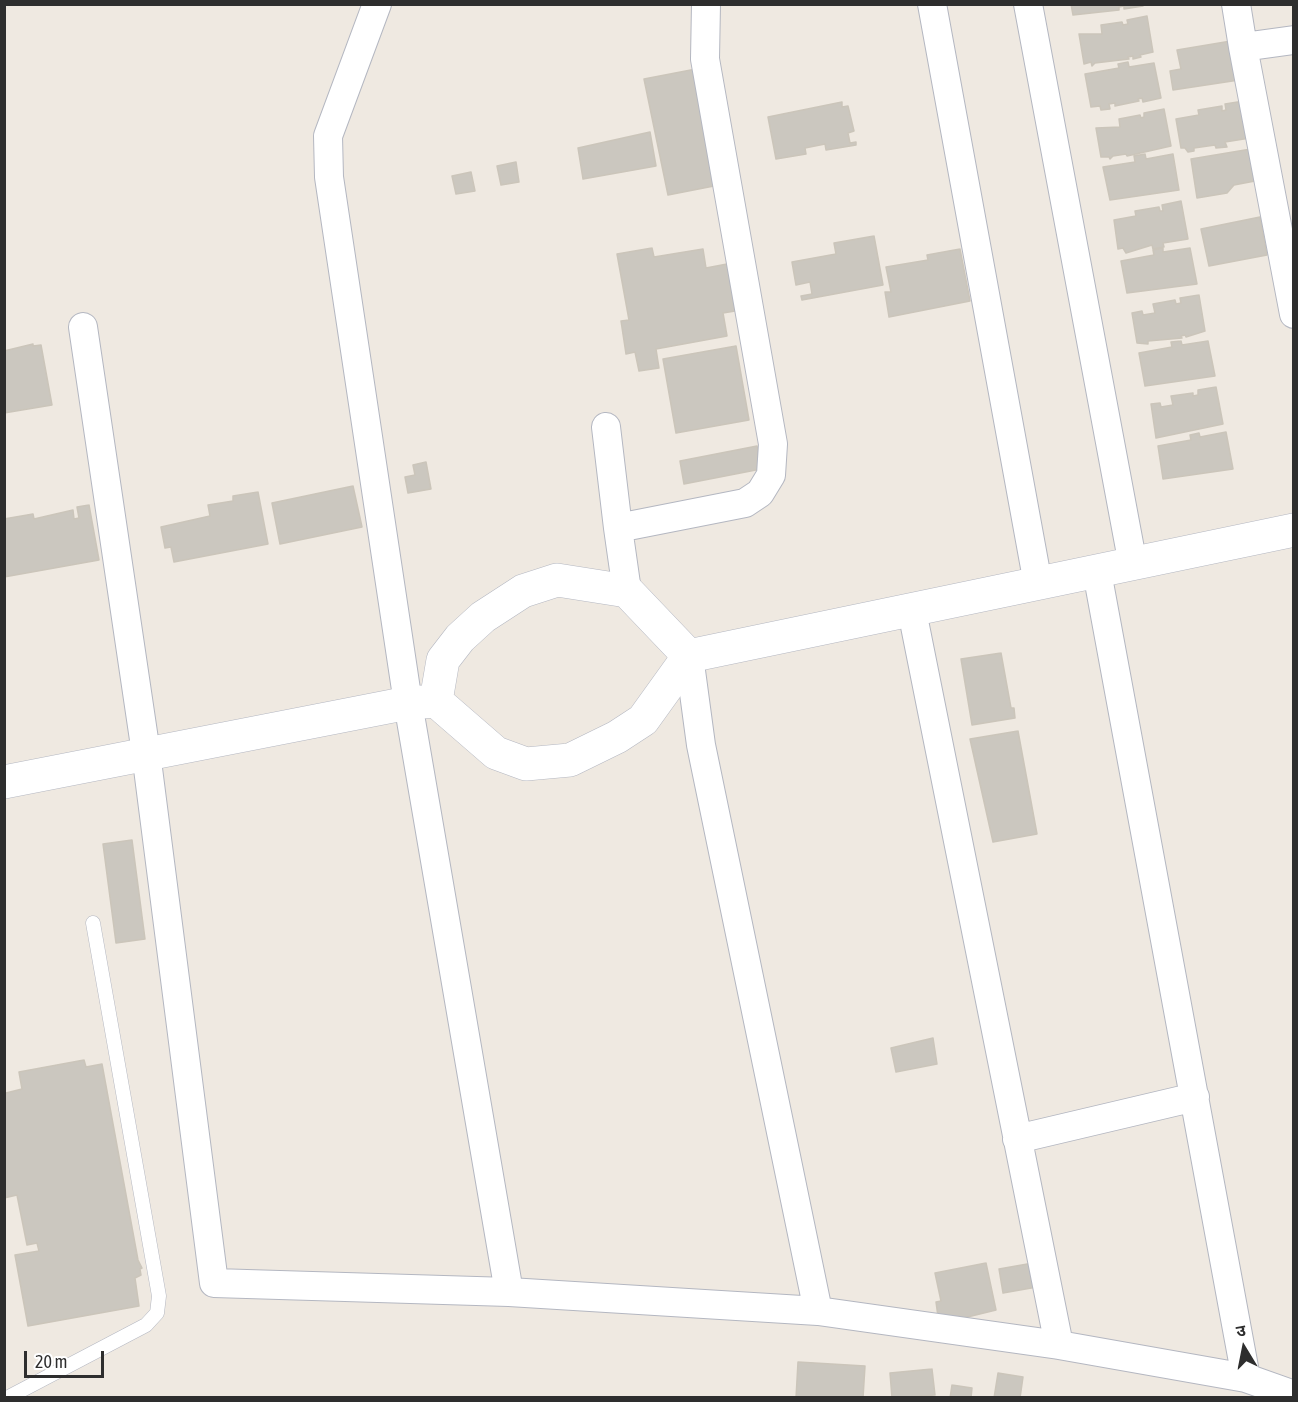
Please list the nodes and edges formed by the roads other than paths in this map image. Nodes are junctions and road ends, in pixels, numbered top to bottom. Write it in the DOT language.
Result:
graph roads {
  1 [pos="377,4"];
  2 [pos="706,4"];
  3 [pos="932,4"];
  4 [pos="1028,4"];
  5 [pos="1236,4"];
  6 [pos="1293,40"];
  7 [pos="1243,48"];
  8 [pos="1293,314"];
  9 [pos="83,327"];
  10 [pos="606,427"];
  11 [pos="618,528"];
  12 [pos="1293,530"];
  13 [pos="1133,565"];
  14 [pos="1097,572"];
  15 [pos="1038,584"];
  16 [pos="627,591"];
  17 [pos="912,611"];
  18 [pos="689,656"];
  19 [pos="422,702"];
  20 [pos="146,753"];
  21 [pos="4,782"];
  22 [pos="93,923"];
  23 [pos="1195,1097"];
  24 [pos="1017,1139"];
  25 [pos="509,1292"];
  26 [pos="818,1311"];
  27 [pos="1059,1345"];
  28 [pos="1246,1378"];
  29 [pos="1293,1395"];
  30 [pos="7,1398"];
  1 -- 19 [label="street"];
  2 -- 11 [label="street"];
  3 -- 15 [label="street"];
  4 -- 13 [label="street"];
  5 -- 7 [label="street"];
  6 -- 7 [label="street"];
  7 -- 8 [label="street"];
  9 -- 20 [label="street"];
  10 -- 11 [label="street"];
  11 -- 16 [label="street"];
  12 -- 13 [label="street"];
  13 -- 14 [label="street"];
  14 -- 15 [label="street"];
  14 -- 23 [label="street"];
  15 -- 17 [label="street"];
  16 -- 18 [label="street"];
  16 -- 19 [label="street"];
  17 -- 18 [label="street"];
  17 -- 24 [label="street"];
  18 -- 19 [label="street"];
  18 -- 26 [label="street"];
  19 -- 20 [label="street"];
  19 -- 25 [label="street"];
  20 -- 21 [label="street"];
  20 -- 25 [label="street"];
  22 -- 30 [label="lane"];
  23 -- 24 [label="street"];
  23 -- 28 [label="street"];
  24 -- 27 [label="street"];
  25 -- 26 [label="street"];
  26 -- 27 [label="street"];
  27 -- 28 [label="street"];
  28 -- 29 [label="street"];
}
